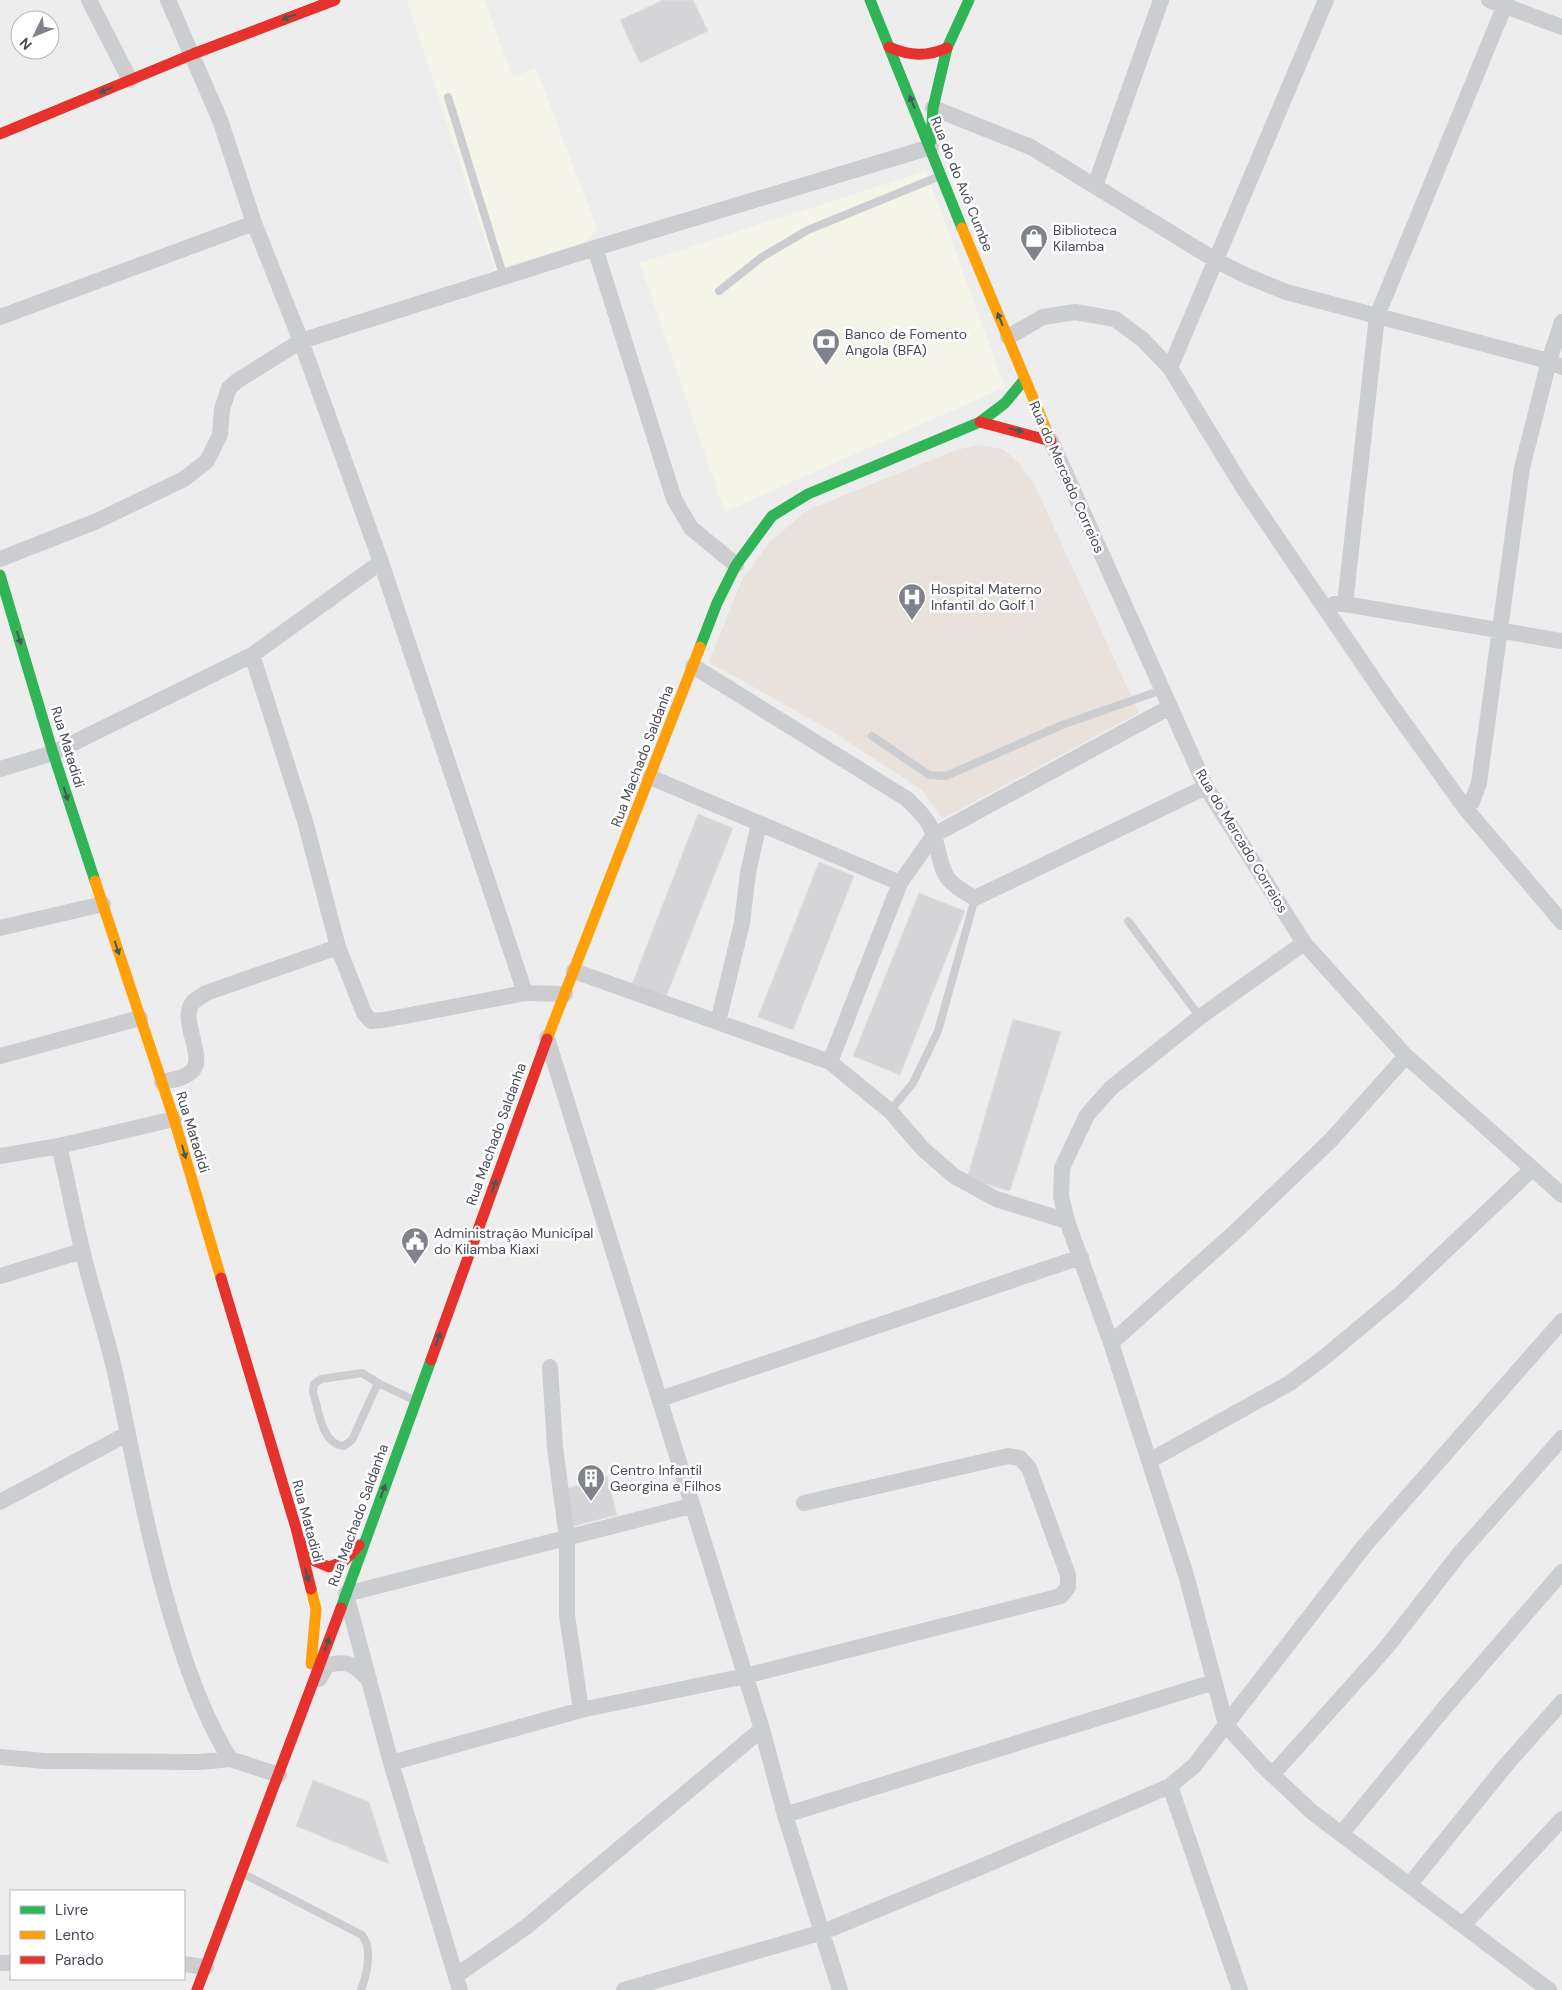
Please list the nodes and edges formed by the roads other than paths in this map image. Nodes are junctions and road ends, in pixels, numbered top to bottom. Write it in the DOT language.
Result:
graph roads {
  1 [pos="88,0"];
  2 [pos="168,0"];
  3 [pos="335,0"];
  4 [pos="870,0"];
  5 [pos="969,0"];
  6 [pos="1161,0"];
  7 [pos="1326,0"];
  8 [pos="1489,0"];
  9 [pos="1506,3"];
  10 [pos="1562,27"];
  11 [pos="889,47"];
  12 [pos="947,48"];
  13 [pos="193,54"];
  14 [pos="130,80"];
  15 [pos="448,97"];
  16 [pos="933,108"];
  17 [pos="0,134"];
  18 [pos="930,147"];
  19 [pos="942,176"];
  20 [pos="1095,186"];
  21 [pos="254,223"];
  22 [pos="595,248"];
  23 [pos="1217,261"];
  24 [pos="504,278"];
  25 [pos="719,291"];
  26 [pos="1377,316"];
  27 [pos="0,317"];
  28 [pos="1562,322"];
  29 [pos="1008,337"];
  30 [pos="302,341"];
  31 [pos="1556,364"];
  32 [pos="1170,368"];
  33 [pos="1024,380"];
  34 [pos="980,422"];
  35 [pos="1051,441"];
  36 [pos="0,559"];
  37 [pos="381,562"];
  38 [pos="736,565"];
  39 [pos="0,575"];
  40 [pos="1345,604"];
  41 [pos="1324,605"];
  42 [pos="4,606"];
  43 [pos="1499,630"];
  44 [pos="1562,641"];
  45 [pos="252,655"];
  46 [pos="693,666"];
  47 [pos="1162,690"];
  48 [pos="1170,707"];
  49 [pos="872,736"];
  50 [pos="53,753"];
  51 [pos="0,768"];
  52 [pos="650,777"];
  53 [pos="1206,787"];
  54 [pos="1465,808"];
  55 [pos="759,823"];
  56 [pos="934,835"];
  57 [pos="900,883"];
  58 [pos="975,898"];
  59 [pos="103,904"];
  60 [pos="1128,921"];
  61 [pos="1562,922"];
  62 [pos="0,928"];
  63 [pos="1304,943"];
  64 [pos="338,947"];
  65 [pos="574,970"];
  66 [pos="525,993"];
  67 [pos="565,994"];
  68 [pos="1200,1017"];
  69 [pos="140,1018"];
  70 [pos="718,1022"];
  71 [pos="547,1038"];
  72 [pos="0,1056"];
  73 [pos="1406,1056"];
  74 [pos="830,1062"];
  75 [pos="162,1082"];
  76 [pos="890,1111"];
  77 [pos="174,1119"];
  78 [pos="59,1146"];
  79 [pos="0,1156"];
  80 [pos="1532,1169"];
  81 [pos="1562,1195"];
  82 [pos="1067,1221"];
  83 [pos="82,1251"];
  84 [pos="1081,1257"];
  85 [pos="0,1276"];
  86 [pos="1562,1321"];
  87 [pos="1111,1343"];
  88 [pos="550,1367"];
  89 [pos="378,1383"];
  90 [pos="660,1399"];
  91 [pos="416,1400"];
  92 [pos="127,1434"];
  93 [pos="1562,1438"];
  94 [pos="1149,1461"];
  95 [pos="0,1502"];
  96 [pos="804,1503"];
  97 [pos="691,1506"];
  98 [pos="296,1528"];
  99 [pos="366,1537"];
  100 [pos="567,1538"];
  101 [pos="1562,1572"];
  102 [pos="346,1594"];
  103 [pos="745,1676"];
  104 [pos="370,1682"];
  105 [pos="1214,1682"];
  106 [pos="1562,1702"];
  107 [pos="304,1706"];
  108 [pos="581,1710"];
  109 [pos="1226,1725"];
  110 [pos="762,1729"];
  111 [pos="0,1757"];
  112 [pos="230,1759"];
  113 [pos="391,1763"];
  114 [pos="279,1775"];
  115 [pos="1272,1775"];
  116 [pos="1170,1786"];
  117 [pos="785,1815"];
  118 [pos="1562,1819"];
  119 [pos="1341,1834"];
  120 [pos="241,1872"];
  121 [pos="1410,1884"];
  122 [pos="1463,1925"];
  123 [pos="823,1932"];
  124 [pos="185,1964"];
  125 [pos="206,1967"];
  126 [pos="458,1983"];
  127 [pos="197,1990"];
  128 [pos="361,1990"];
  129 [pos="624,1990"];
  130 [pos="840,1990"];
  131 [pos="1240,1990"];
  132 [pos="1549,1990"];
  1 -- 14 [label="street"];
  2 -- 13 [label="street"];
  3 -- 13 [label="street, one-way"];
  4 -- 11 [label="street, Rua do do Avô Cumbe"];
  5 -- 12 [label="street"];
  6 -- 20 [label="street"];
  7 -- 23 [label="street"];
  8 -- 9 [label="street"];
  9 -- 10 [label="street"];
  9 -- 26 [label="street"];
  11 -- 12 [label="street"];
  18 -- 11 [label="street, Rua do do Avô Cumbe, one-way"];
  12 -- 16 [label="street"];
  13 -- 14 [label="street"];
  13 -- 21 [label="street"];
  14 -- 17 [label="street, one-way"];
  15 -- 24 [label="lane"];
  16 -- 18 [label="street"];
  16 -- 20 [label="street"];
  18 -- 19 [label="street, Rua do do Avô Cumbe"];
  18 -- 22 [label="street"];
  19 -- 25 [label="lane"];
  29 -- 19 [label="street, Rua do do Avô Cumbe, one-way"];
  20 -- 23 [label="street"];
  21 -- 27 [label="street"];
  21 -- 30 [label="street"];
  22 -- 24 [label="street"];
  22 -- 38 [label="street"];
  23 -- 26 [label="street"];
  23 -- 32 [label="street"];
  24 -- 30 [label="street"];
  26 -- 31 [label="street"];
  26 -- 40 [label="street"];
  28 -- 31 [label="street"];
  29 -- 32 [label="street"];
  29 -- 33 [label="street, Rua do do Avô Cumbe"];
  30 -- 36 [label="street"];
  30 -- 37 [label="street"];
  31 -- 43 [label="street"];
  32 -- 41 [label="street"];
  33 -- 34 [label="street, Rua Machado Saldanha"];
  33 -- 35 [label="street, Rua do Mercado Correios"];
  34 -- 35 [label="street, one-way"];
  34 -- 38 [label="street, Rua Machado Saldanha"];
  35 -- 47 [label="street, Rua do Mercado Correios"];
  37 -- 45 [label="street"];
  37 -- 66 [label="street"];
  38 -- 46 [label="street, Rua Machado Saldanha"];
  39 -- 42 [label="street, Rua Matadidi"];
  40 -- 41 [label="street"];
  40 -- 43 [label="street"];
  41 -- 54 [label="street"];
  42 -- 50 [label="street, Rua Matadidi, one-way"];
  43 -- 44 [label="street"];
  43 -- 54 [label="street"];
  45 -- 50 [label="street"];
  45 -- 64 [label="street"];
  46 -- 52 [label="street, Rua Machado Saldanha"];
  46 -- 56 [label="street"];
  47 -- 48 [label="street, Rua do Mercado Correios"];
  47 -- 49 [label="lane"];
  48 -- 53 [label="street, Rua do Mercado Correios"];
  48 -- 56 [label="street"];
  50 -- 51 [label="street"];
  50 -- 59 [label="street, Rua Matadidi, one-way"];
  52 -- 55 [label="street"];
  52 -- 65 [label="street, Rua Machado Saldanha"];
  53 -- 58 [label="street"];
  53 -- 63 [label="street, Rua do Mercado Correios"];
  54 -- 61 [label="street"];
  55 -- 57 [label="street"];
  55 -- 70 [label="street"];
  56 -- 57 [label="street"];
  56 -- 58 [label="street"];
  57 -- 74 [label="street"];
  58 -- 76 [label="lane"];
  59 -- 62 [label="street"];
  59 -- 69 [label="street, Rua Matadidi, one-way"];
  60 -- 68 [label="lane"];
  63 -- 68 [label="street"];
  63 -- 73 [label="street, Rua do Mercado Correios"];
  64 -- 66 [label="street"];
  64 -- 75 [label="street"];
  65 -- 67 [label="street, Rua Machado Saldanha"];
  65 -- 70 [label="street"];
  66 -- 67 [label="street"];
  67 -- 71 [label="street, Rua Machado Saldanha"];
  68 -- 82 [label="street"];
  69 -- 72 [label="street"];
  69 -- 75 [label="street, Rua Matadidi"];
  70 -- 74 [label="street"];
  71 -- 90 [label="street"];
  91 -- 71 [label="street, Rua Machado Saldanha, one-way"];
  73 -- 80 [label="street, Rua do Mercado Correios"];
  73 -- 87 [label="street"];
  74 -- 76 [label="street"];
  75 -- 77 [label="street, Rua Matadidi"];
  76 -- 82 [label="street"];
  77 -- 78 [label="street"];
  77 -- 98 [label="street, Rua Matadidi, one-way"];
  78 -- 79 [label="street"];
  78 -- 83 [label="street"];
  80 -- 81 [label="street, Rua do Mercado Correios"];
  80 -- 94 [label="street"];
  82 -- 84 [label="street"];
  83 -- 85 [label="street"];
  83 -- 92 [label="street"];
  84 -- 87 [label="street"];
  84 -- 90 [label="street"];
  86 -- 109 [label="street"];
  87 -- 94 [label="street"];
  88 -- 100 [label="street"];
  89 -- 89 [label="lane"];
  89 -- 91 [label="lane"];
  90 -- 97 [label="street"];
  99 -- 91 [label="street, Rua Machado Saldanha, one-way"];
  92 -- 95 [label="street"];
  92 -- 112 [label="street"];
  93 -- 115 [label="street"];
  94 -- 105 [label="street"];
  96 -- 103 [label="street"];
  97 -- 100 [label="street"];
  97 -- 103 [label="street"];
  98 -- 99 [label="street"];
  98 -- 107 [label="street, Rua Matadidi, one-way"];
  99 -- 102 [label="street, Rua Machado Saldanha"];
  100 -- 102 [label="street"];
  100 -- 108 [label="street"];
  101 -- 119 [label="street"];
  102 -- 104 [label="street"];
  107 -- 102 [label="street, Rua Machado Saldanha, one-way"];
  103 -- 108 [label="street"];
  103 -- 110 [label="street"];
  104 -- 107 [label="street"];
  104 -- 113 [label="street"];
  105 -- 109 [label="street"];
  105 -- 117 [label="street"];
  106 -- 121 [label="street"];
  107 -- 114 [label="street, Rua Machado Saldanha"];
  108 -- 113 [label="street"];
  109 -- 115 [label="street"];
  109 -- 116 [label="street"];
  110 -- 117 [label="street"];
  110 -- 126 [label="street"];
  111 -- 112 [label="street"];
  112 -- 114 [label="street"];
  113 -- 126 [label="street"];
  114 -- 120 [label="street, Rua Machado Saldanha"];
  115 -- 119 [label="street"];
  116 -- 123 [label="street"];
  116 -- 131 [label="street"];
  117 -- 123 [label="street"];
  118 -- 122 [label="street"];
  119 -- 121 [label="street"];
  120 -- 125 [label="street, Rua Machado Saldanha"];
  120 -- 128 [label="lane"];
  121 -- 122 [label="street"];
  122 -- 132 [label="street"];
  123 -- 129 [label="street"];
  123 -- 130 [label="street"];
  124 -- 125 [label="street"];
  125 -- 127 [label="street, Rua Machado Saldanha"];
}
